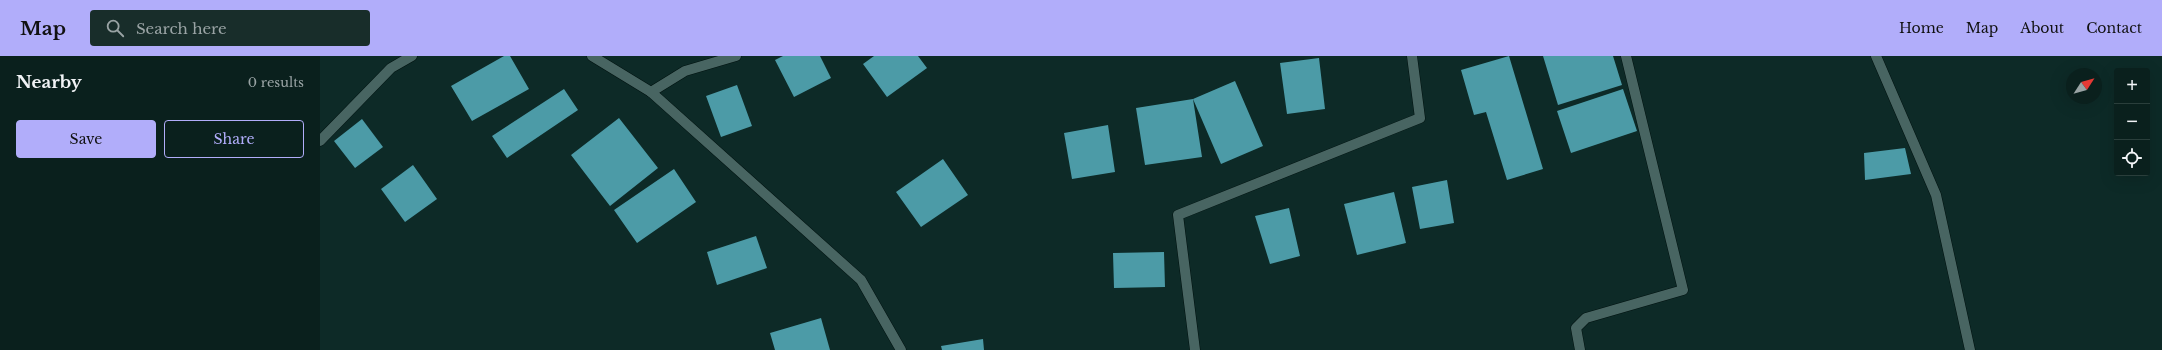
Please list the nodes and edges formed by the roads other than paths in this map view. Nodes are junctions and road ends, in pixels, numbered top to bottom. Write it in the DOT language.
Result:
graph roads {
  1 [pos="412,56"];
  2 [pos="592,56"];
  3 [pos="736,56"];
  4 [pos="1412,56"];
  5 [pos="1626,56"];
  6 [pos="1876,56"];
  7 [pos="651,92"];
  8 [pos="320,141"];
  9 [pos="901,350"];
  10 [pos="1195,350"];
  11 [pos="1580,350"];
  12 [pos="1970,350"];
  1 -- 8 [label="street"];
  2 -- 7 [label="street"];
  3 -- 7 [label="street"];
  4 -- 10 [label="street"];
  5 -- 11 [label="street"];
  6 -- 12 [label="street"];
  7 -- 9 [label="street"];
}
